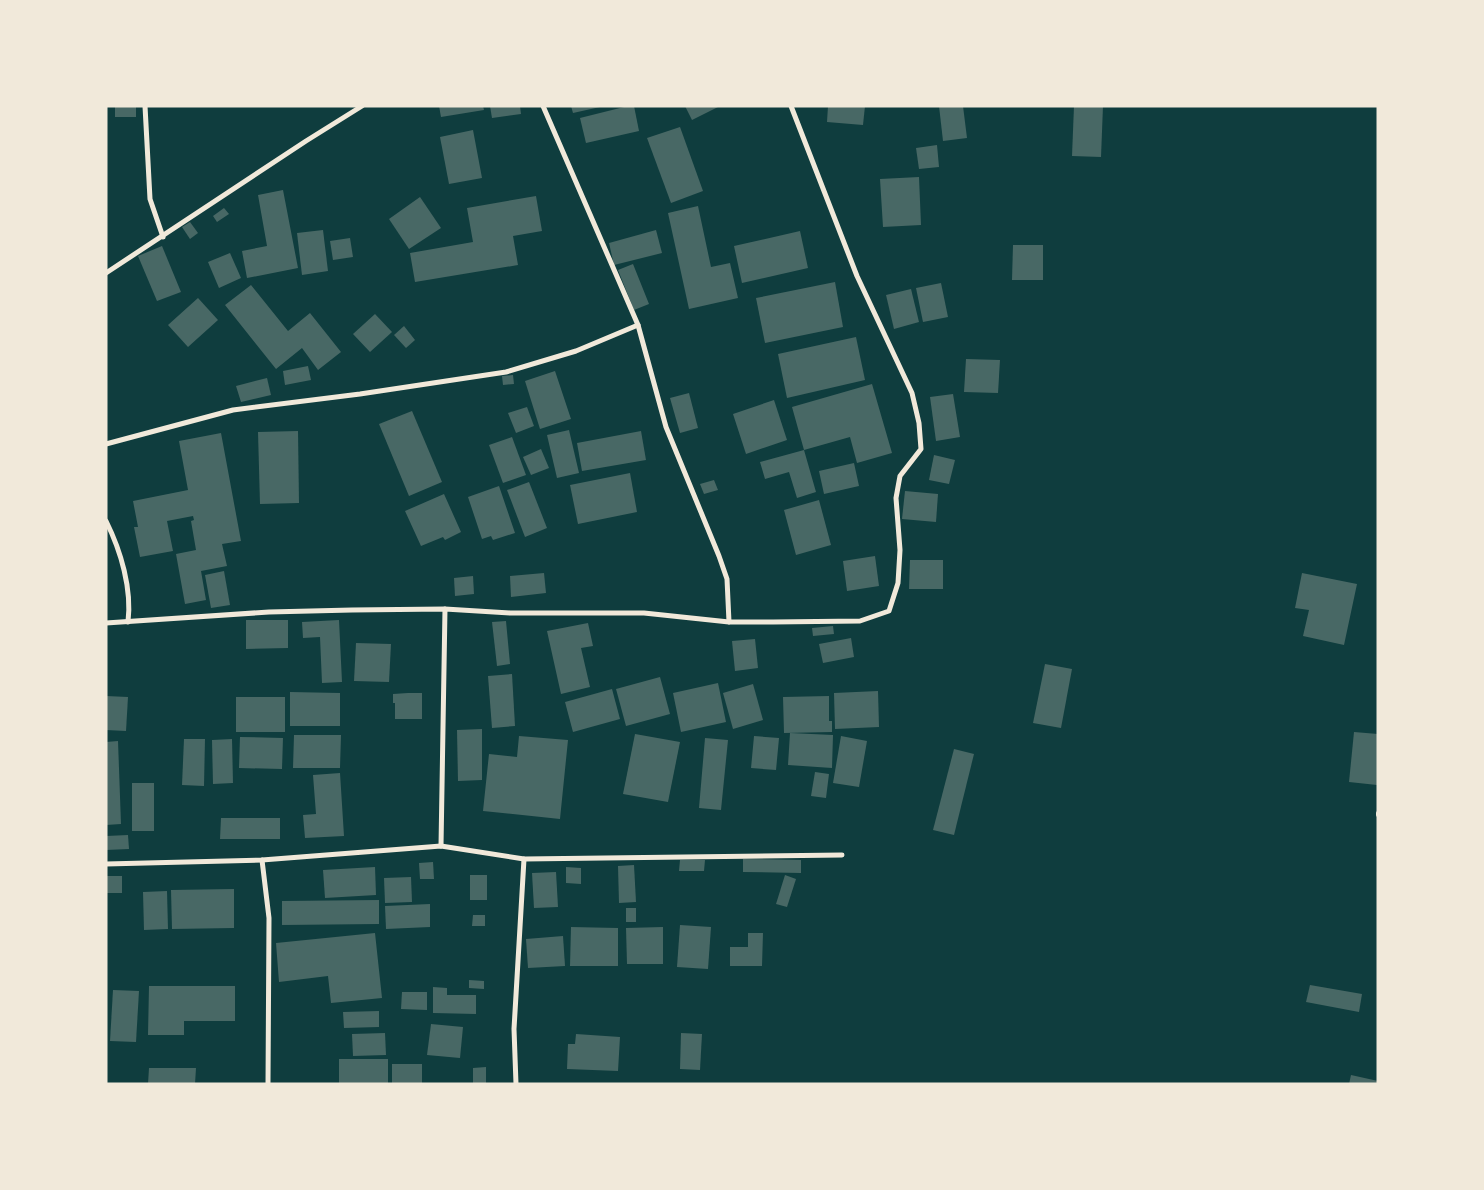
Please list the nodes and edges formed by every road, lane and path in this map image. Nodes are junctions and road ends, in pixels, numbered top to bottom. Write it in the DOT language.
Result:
graph roads {
  1 [pos="145,106"];
  2 [pos="362,106"];
  3 [pos="543,106"];
  4 [pos="791,106"];
  5 [pos="163,236"];
  6 [pos="106,273"];
  7 [pos="638,325"];
  8 [pos="106,444"];
  9 [pos="106,521"];
  10 [pos="445,609"];
  11 [pos="128,622"];
  12 [pos="728,622"];
  13 [pos="106,623"];
  14 [pos="441,846"];
  15 [pos="842,855"];
  16 [pos="524,859"];
  17 [pos="262,860"];
  18 [pos="106,864"];
  19 [pos="268,1084"];
  20 [pos="516,1084"];
  1 -- 5 [label="street"];
  2 -- 5 [label="street"];
  3 -- 7 [label="street"];
  4 -- 12 [label="street"];
  5 -- 6 [label="street"];
  7 -- 8 [label="street"];
  7 -- 12 [label="street"];
  9 -- 11 [label="street"];
  10 -- 11 [label="street"];
  10 -- 12 [label="street"];
  10 -- 14 [label="street"];
  11 -- 13 [label="street"];
  14 -- 16 [label="street"];
  14 -- 17 [label="street"];
  15 -- 16 [label="street"];
  16 -- 20 [label="street"];
  17 -- 18 [label="street"];
  17 -- 19 [label="street"];
}
